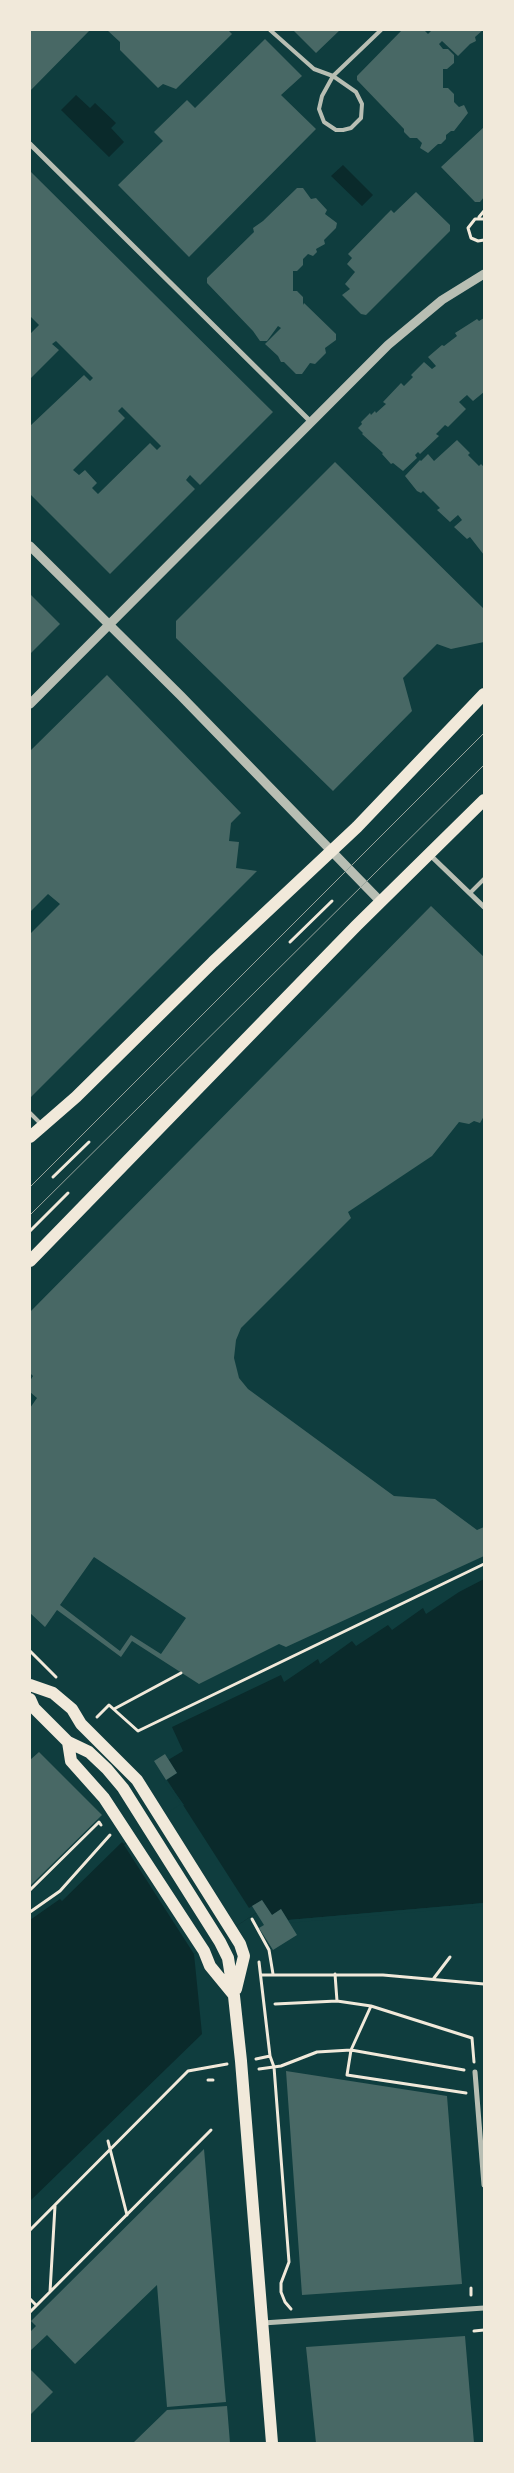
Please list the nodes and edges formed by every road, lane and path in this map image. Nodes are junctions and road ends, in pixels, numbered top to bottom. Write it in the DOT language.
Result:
graph roads {
  1 [pos="270,30"];
  2 [pos="381,30"];
  3 [pos="333,76"];
  4 [pos="30,144"];
  5 [pos="484,211"];
  6 [pos="478,218"];
  7 [pos="484,219"];
  8 [pos="484,240"];
  9 [pos="484,274"];
  10 [pos="310,422"];
  11 [pos="30,546"];
  12 [pos="109,626"];
  13 [pos="484,694"];
  14 [pos="30,704"];
  15 [pos="484,800"];
  16 [pos="331,851"];
  17 [pos="429,854"];
  18 [pos="484,879"];
  19 [pos="470,893"];
  20 [pos="332,901"];
  21 [pos="381,902"];
  22 [pos="484,906"];
  23 [pos="290,942"];
  24 [pos="30,1113"];
  25 [pos="43,1125"];
  26 [pos="30,1136"];
  27 [pos="89,1142"];
  28 [pos="53,1177"];
  29 [pos="68,1193"];
  30 [pos="30,1231"];
  31 [pos="30,1261"];
  32 [pos="484,1564"];
  33 [pos="182,1673"];
  34 [pos="30,1686"];
  35 [pos="30,1699"];
  36 [pos="114,1709"];
  37 [pos="97,1717"];
  38 [pos="68,1742"];
  39 [pos="97,1824"];
  40 [pos="117,1830"];
  41 [pos="30,1890"];
  42 [pos="30,1912"];
  43 [pos="252,1919"];
  44 [pos="450,1957"];
  45 [pos="273,1974"];
  46 [pos="335,1974"];
  47 [pos="434,1978"];
  48 [pos="484,1984"];
  49 [pos="234,1996"];
  50 [pos="337,2001"];
  51 [pos="275,2004"];
  52 [pos="371,2006"];
  53 [pos="351,2050"];
  54 [pos="207,2067"];
  55 [pos="274,2067"];
  56 [pos="260,2069"];
  57 [pos="475,2072"];
  58 [pos="477,2094"];
  59 [pos="211,2130"];
  60 [pos="108,2141"];
  61 [pos="110,2149"];
  62 [pos="484,2185"];
  63 [pos="55,2205"];
  64 [pos="127,2215"];
  65 [pos="30,2230"];
  66 [pos="471,2288"];
  67 [pos="50,2292"];
  68 [pos="471,2294"];
  69 [pos="30,2299"];
  70 [pos="36,2306"];
  71 [pos="484,2308"];
  72 [pos="30,2312"];
  73 [pos="300,2320"];
  74 [pos="262,2323"];
  75 [pos="484,2330"];
  76 [pos="474,2331"];
  77 [pos="272,2443"];
  1 -- 3 [label="lane"];
  2 -- 3 [label="lane"];
  3 -- 3 [label="lane"];
  4 -- 10 [label="street"];
  5 -- 6 [label="path"];
  6 -- 7 [label="path"];
  6 -- 8 [label="path"];
  9 -- 10 [label="street"];
  10 -- 12 [label="street"];
  11 -- 12 [label="street"];
  12 -- 14 [label="street"];
  12 -- 16 [label="street"];
  13 -- 16 [label="main road"];
  15 -- 17 [label="main road"];
  16 -- 21 [label="street"];
  16 -- 25 [label="main road"];
  17 -- 19 [label="street"];
  17 -- 21 [label="main road"];
  18 -- 19 [label="lane"];
  19 -- 22 [label="street"];
  20 -- 23 [label="path"];
  21 -- 31 [label="main road"];
  24 -- 25 [label="lane"];
  25 -- 26 [label="main road"];
  27 -- 28 [label="path"];
  29 -- 30 [label="path"];
  32 -- 36 [label="path"];
  33 -- 36 [label="path"];
  34 -- 49 [label="main road"];
  35 -- 38 [label="main road"];
  36 -- 37 [label="path"];
  38 -- 49 [label="main road"];
  38 -- 49 [label="main road"];
  39 -- 41 [label="path"];
  40 -- 42 [label="path"];
  43 -- 45 [label="path"];
  44 -- 47 [label="path"];
  45 -- 46 [label="path"];
  45 -- 55 [label="path"];
  46 -- 47 [label="path"];
  46 -- 50 [label="path"];
  47 -- 48 [label="path"];
  49 -- 74 [label="main road"];
  50 -- 51 [label="path"];
  50 -- 52 [label="path"];
  52 -- 53 [label="path"];
  52 -- 57 [label="path"];
  53 -- 55 [label="path"];
  53 -- 57 [label="path"];
  53 -- 58 [label="path"];
  54 -- 61 [label="path"];
  55 -- 56 [label="path"];
  55 -- 73 [label="path"];
  57 -- 58 [label="street"];
  58 -- 62 [label="street"];
  59 -- 64 [label="path"];
  60 -- 61 [label="path"];
  61 -- 63 [label="path"];
  61 -- 64 [label="path"];
  63 -- 65 [label="path"];
  63 -- 67 [label="path"];
  64 -- 67 [label="path"];
  66 -- 68 [label="path"];
  67 -- 70 [label="path"];
  69 -- 70 [label="path"];
  70 -- 72 [label="path"];
  71 -- 73 [label="street"];
  73 -- 74 [label="street"];
  74 -- 77 [label="main road"];
  75 -- 76 [label="path"];
}
